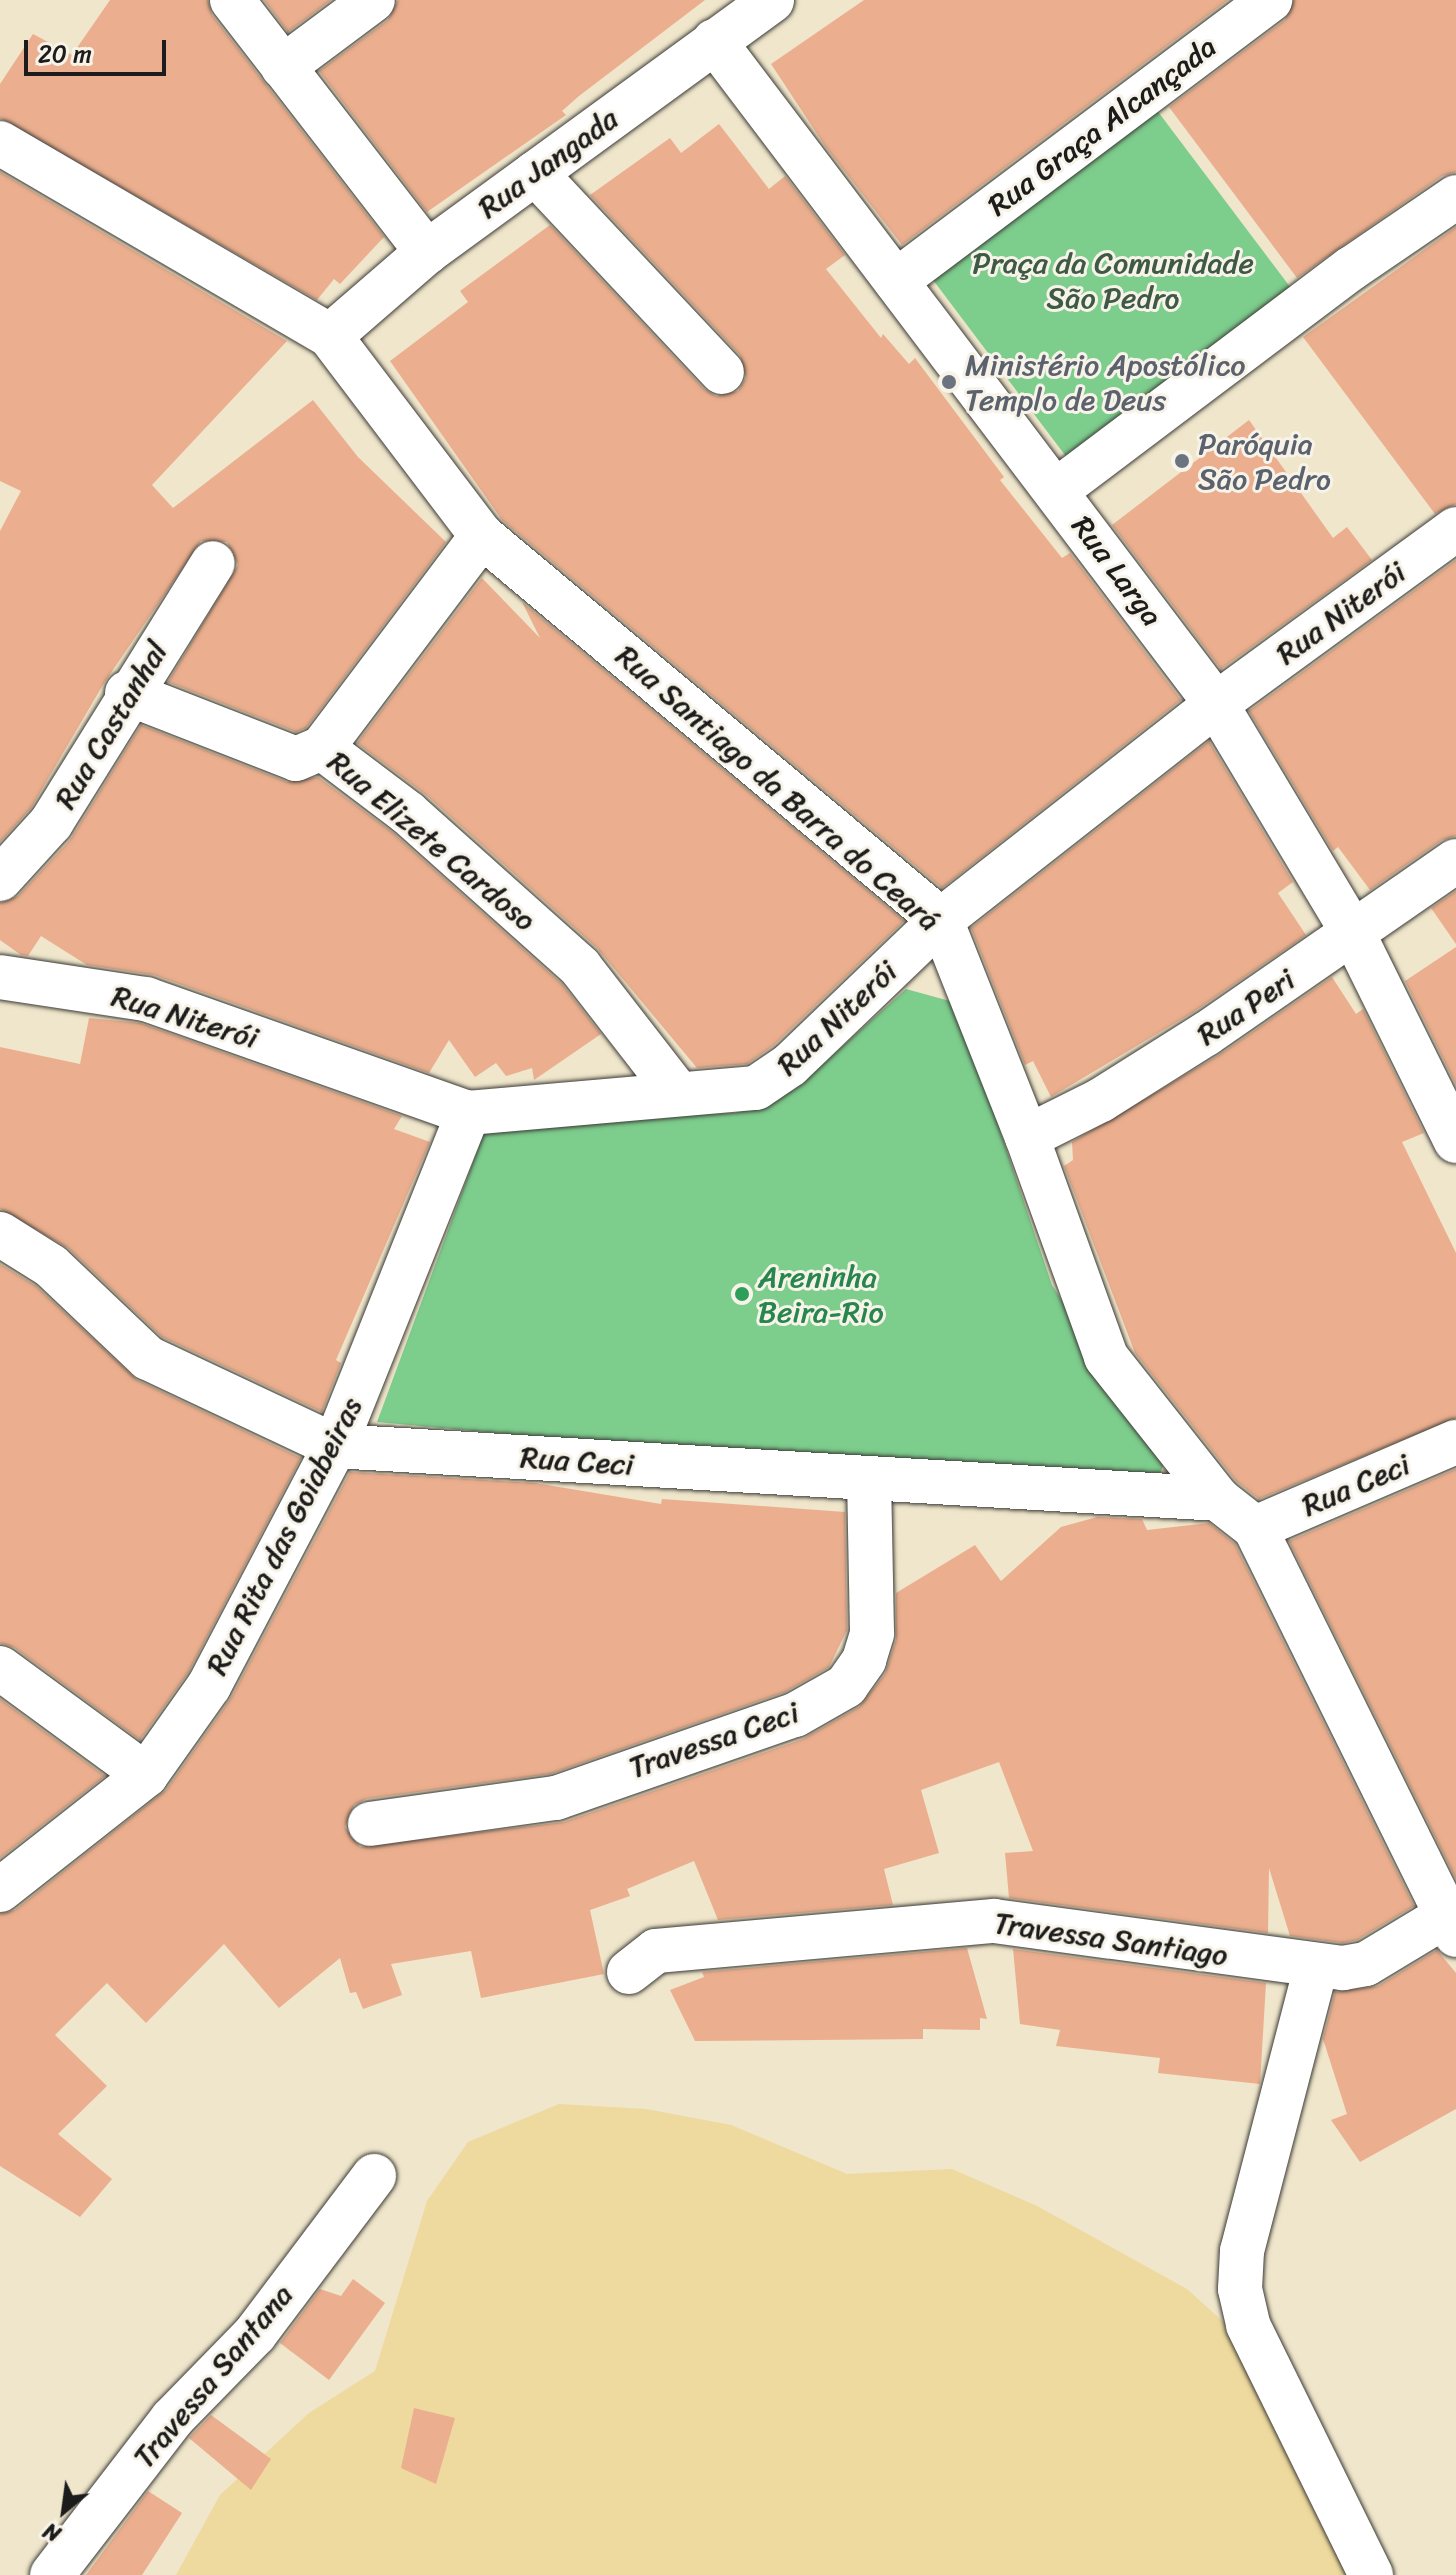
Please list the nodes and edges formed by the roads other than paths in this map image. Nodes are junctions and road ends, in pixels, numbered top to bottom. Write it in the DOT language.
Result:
graph roads {
  1 [pos="232,0"];
  2 [pos="373,0"];
  3 [pos="772,0"];
  4 [pos="1270,0"];
  5 [pos="714,41"];
  6 [pos="283,67"];
  7 [pos="0,143"];
  8 [pos="535,173"];
  9 [pos="1456,197"];
  10 [pos="427,252"];
  11 [pos="896,281"];
  12 [pos="330,336"];
  13 [pos="722,372"];
  14 [pos="1057,490"];
  15 [pos="1456,529"];
  16 [pos="482,536"];
  17 [pos="213,563"];
  18 [pos="127,693"];
  19 [pos="1216,704"];
  20 [pos="322,748"];
  21 [pos="1456,861"];
  22 [pos="0,879"];
  23 [pos="941,920"];
  24 [pos="1353,933"];
  25 [pos="0,977"];
  26 [pos="677,1092"];
  27 [pos="468,1113"];
  28 [pos="1027,1137"];
  29 [pos="1456,1141"];
  30 [pos="0,1234"];
  31 [pos="1456,1442"];
  32 [pos="335,1446"];
  33 [pos="869,1480"];
  34 [pos="1218,1499"];
  35 [pos="1255,1528"];
  36 [pos="0,1668"];
  37 [pos="146,1775"];
  38 [pos="370,1824"];
  39 [pos="0,1890"];
  40 [pos="1450,1926"];
  41 [pos="1316,1967"];
  42 [pos="629,1972"];
  43 [pos="374,2176"];
  44 [pos="52,2575"];
  45 [pos="1371,2575"];
  1 -- 6 [label="street"];
  2 -- 6 [label="street"];
  3 -- 5 [label="street, Rua Jangada"];
  4 -- 11 [label="street, Rua Graça Alcançada"];
  5 -- 8 [label="street, Rua Jangada"];
  5 -- 11 [label="street, Rua Larga"];
  6 -- 10 [label="street"];
  7 -- 12 [label="street, Rua Santiago da Barra do Ceará"];
  8 -- 10 [label="street, Rua Jangada"];
  8 -- 13 [label="street"];
  9 -- 14 [label="street"];
  10 -- 12 [label="street, Rua Jangada"];
  11 -- 14 [label="street, Rua Larga"];
  12 -- 16 [label="street, Rua Santiago da Barra do Ceará"];
  14 -- 19 [label="street, Rua Larga"];
  15 -- 19 [label="street, Rua Niterói"];
  16 -- 20 [label="street"];
  16 -- 23 [label="street, Rua Santiago da Barra do Ceará"];
  17 -- 18 [label="street, Rua Castanhal"];
  18 -- 20 [label="street, Rua Elizete Cardoso"];
  18 -- 22 [label="street, Rua Castanhal"];
  19 -- 23 [label="street, Rua Niterói"];
  19 -- 24 [label="street, Rua Larga"];
  20 -- 26 [label="street, Rua Elizete Cardoso"];
  21 -- 24 [label="street, Rua Peri"];
  23 -- 26 [label="street, Rua Niterói"];
  23 -- 28 [label="street, Rua Santiago da Barra do Ceará"];
  24 -- 28 [label="street, Rua Peri"];
  24 -- 29 [label="street, Rua Larga"];
  25 -- 27 [label="street, Rua Niterói"];
  26 -- 27 [label="street, Rua Niterói"];
  27 -- 32 [label="street, Rua Rita das Goiabeiras"];
  28 -- 34 [label="street, Rua Santiago da Barra do Ceará"];
  30 -- 32 [label="street, Rua Ceci"];
  31 -- 35 [label="street, Rua Ceci"];
  32 -- 33 [label="street, Rua Ceci"];
  32 -- 37 [label="street, Rua Rita das Goiabeiras"];
  33 -- 34 [label="street, Rua Ceci"];
  33 -- 38 [label="street, Travessa Ceci"];
  34 -- 35 [label="street, Rua Santiago da Barra do Ceará"];
  35 -- 40 [label="street, Rua Santiago da Barra do Ceará"];
  36 -- 37 [label="street"];
  37 -- 39 [label="street, Rua Rita das Goiabeiras"];
  40 -- 41 [label="street, Travessa Santiago"];
  41 -- 42 [label="street, Travessa Santiago"];
  41 -- 45 [label="street"];
  43 -- 44 [label="street, Travessa Santana"];
}
